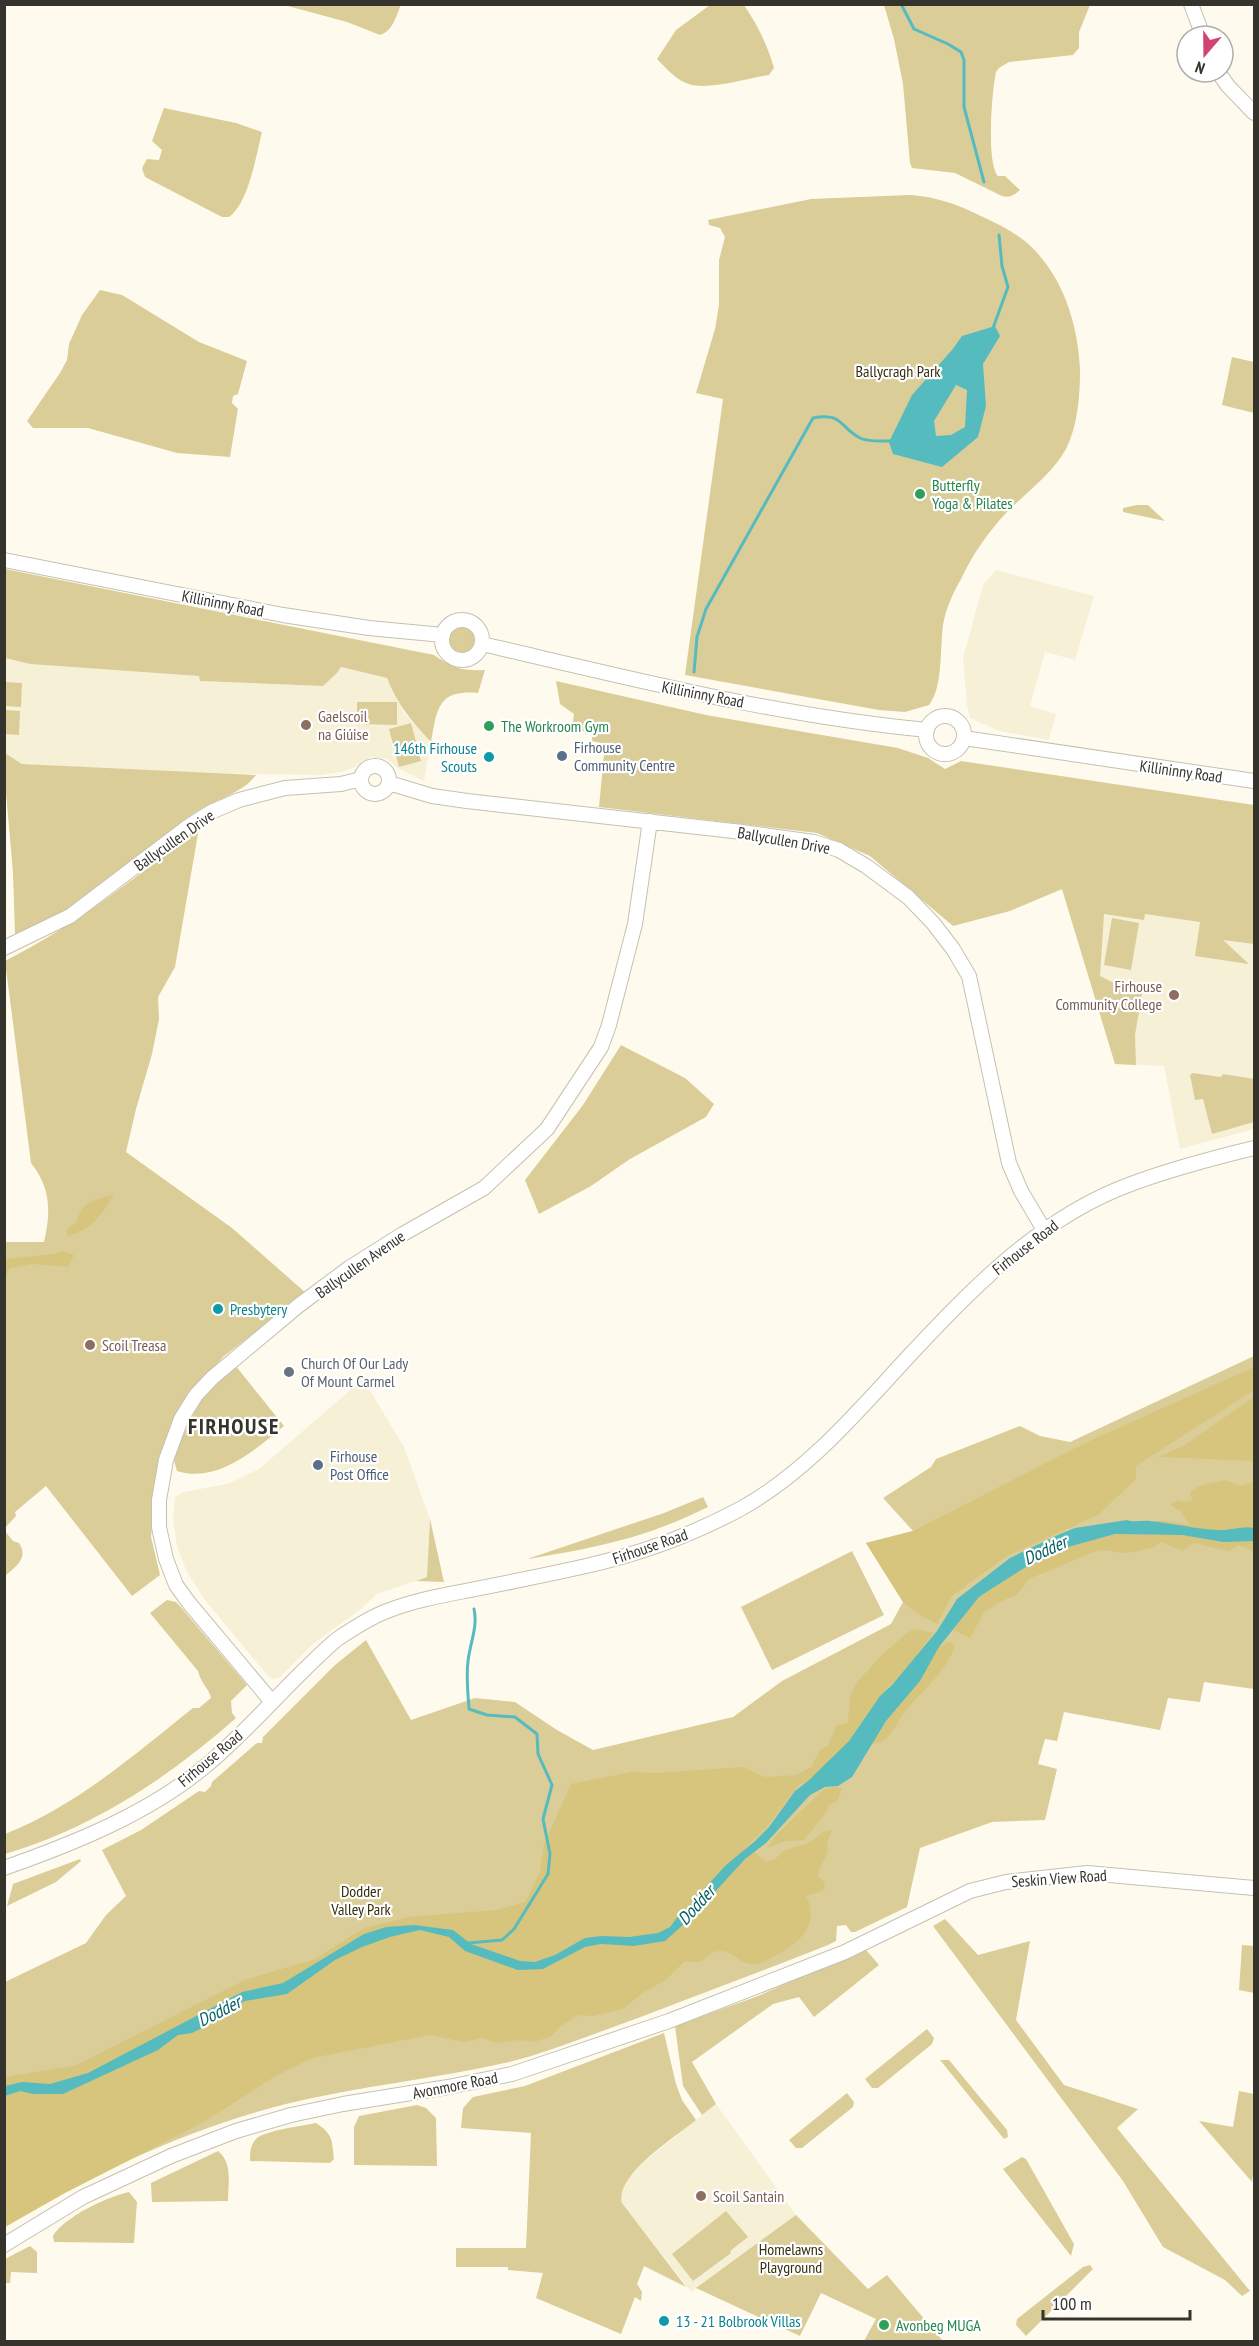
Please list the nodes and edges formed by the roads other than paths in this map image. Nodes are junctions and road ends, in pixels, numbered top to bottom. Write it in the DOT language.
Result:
graph roads {
  1 [pos="1191,4"];
  2 [pos="1198,24"];
  3 [pos="1227,84"];
  4 [pos="1254,113"];
  5 [pos="4,560"];
  6 [pos="443,635"];
  7 [pos="482,644"];
  8 [pos="927,730"];
  9 [pos="964,738"];
  10 [pos="361,779"];
  11 [pos="1254,781"];
  12 [pos="389,783"];
  13 [pos="650,821"];
  14 [pos="4,948"];
  15 [pos="1254,1148"];
  16 [pos="1044,1230"];
  17 [pos="272,1702"];
  18 [pos="4,1868"];
  19 [pos="1254,1888"];
  20 [pos="907,1921"];
  21 [pos="4,2245"];
  1 -- 2 [label="street"];
  3 -- 4 [label="street"];
  5 -- 6 [label="street, Killininny Road"];
  6 -- 7 [label="street"];
  6 -- 7 [label="street"];
  7 -- 8 [label="street, Killininny Road"];
  8 -- 9 [label="street"];
  8 -- 9 [label="street"];
  9 -- 11 [label="street, Killininny Road"];
  10 -- 12 [label="street, Ballycullen Drive"];
  10 -- 12 [label="street, Ballycullen Drive"];
  10 -- 14 [label="street, Ballycullen Drive"];
  12 -- 13 [label="street, Ballycullen Drive"];
  13 -- 16 [label="street, Ballycullen Drive"];
  13 -- 17 [label="street, Ballycullen Avenue"];
  15 -- 16 [label="street, Firhouse Road"];
  16 -- 17 [label="street, Firhouse Road"];
  17 -- 18 [label="street, Firhouse Road"];
  19 -- 20 [label="street, Seskin View Road"];
  20 -- 21 [label="street, Avonmore Road"];
}
